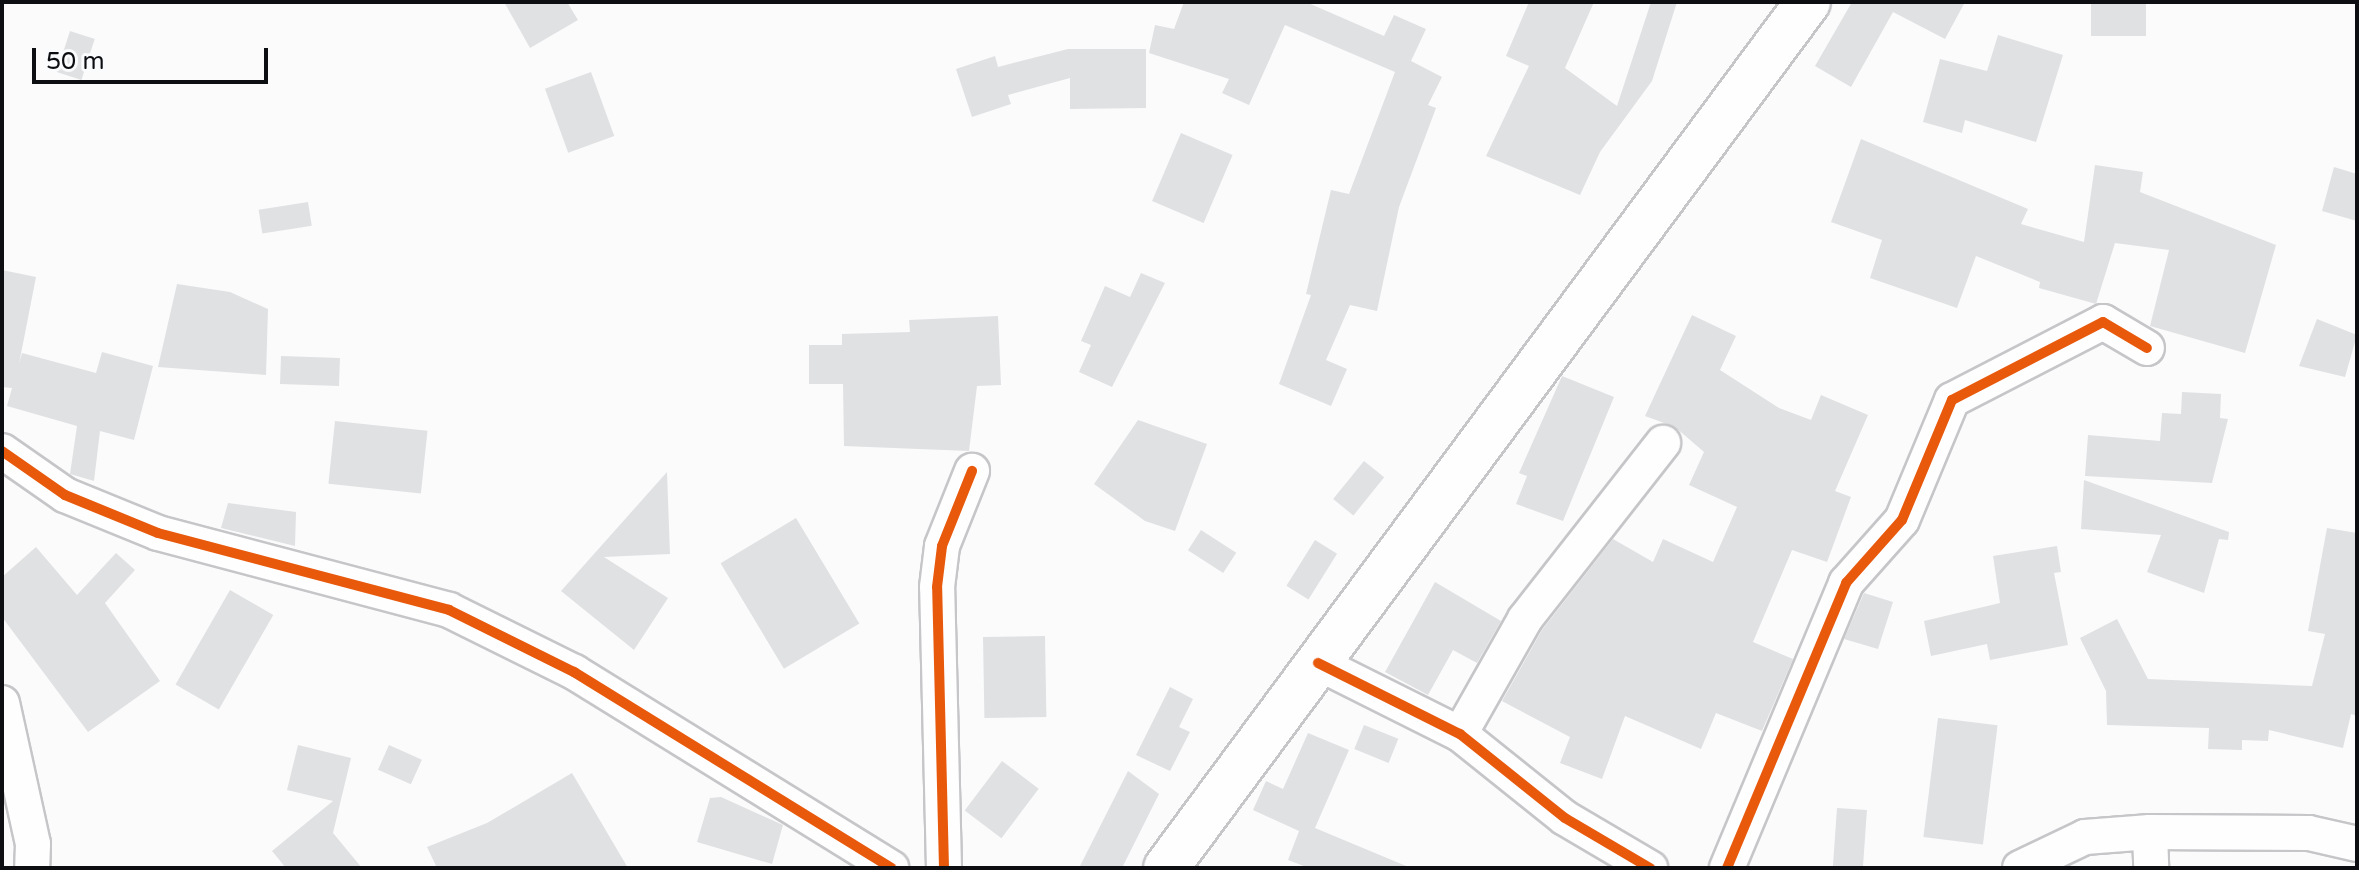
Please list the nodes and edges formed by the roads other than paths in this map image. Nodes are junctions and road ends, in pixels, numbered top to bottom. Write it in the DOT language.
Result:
graph roads {
  1 [pos="1808,2"];
  2 [pos="2147,348"];
  3 [pos="1663,443"];
  4 [pos="2,451"];
  5 [pos="972,471"];
  6 [pos="1318,663"];
  7 [pos="2,703"];
  8 [pos="1460,734"];
  9 [pos="2150,832"];
  10 [pos="2357,844"];
  11 [pos="32,868"];
  12 [pos="891,868"];
  13 [pos="944,868"];
  14 [pos="1166,868"];
  15 [pos="1650,868"];
  16 [pos="1727,868"];
  17 [pos="2020,868"];
  18 [pos="2151,868"];
  1 -- 6 [label="main road"];
  2 -- 16 [label="street"];
  3 -- 8 [label="street"];
  4 -- 12 [label="street"];
  5 -- 13 [label="street"];
  6 -- 8 [label="street"];
  6 -- 14 [label="main road"];
  7 -- 11 [label="street"];
  8 -- 15 [label="street"];
  9 -- 10 [label="street"];
  9 -- 17 [label="street"];
  9 -- 18 [label="street"];
}
